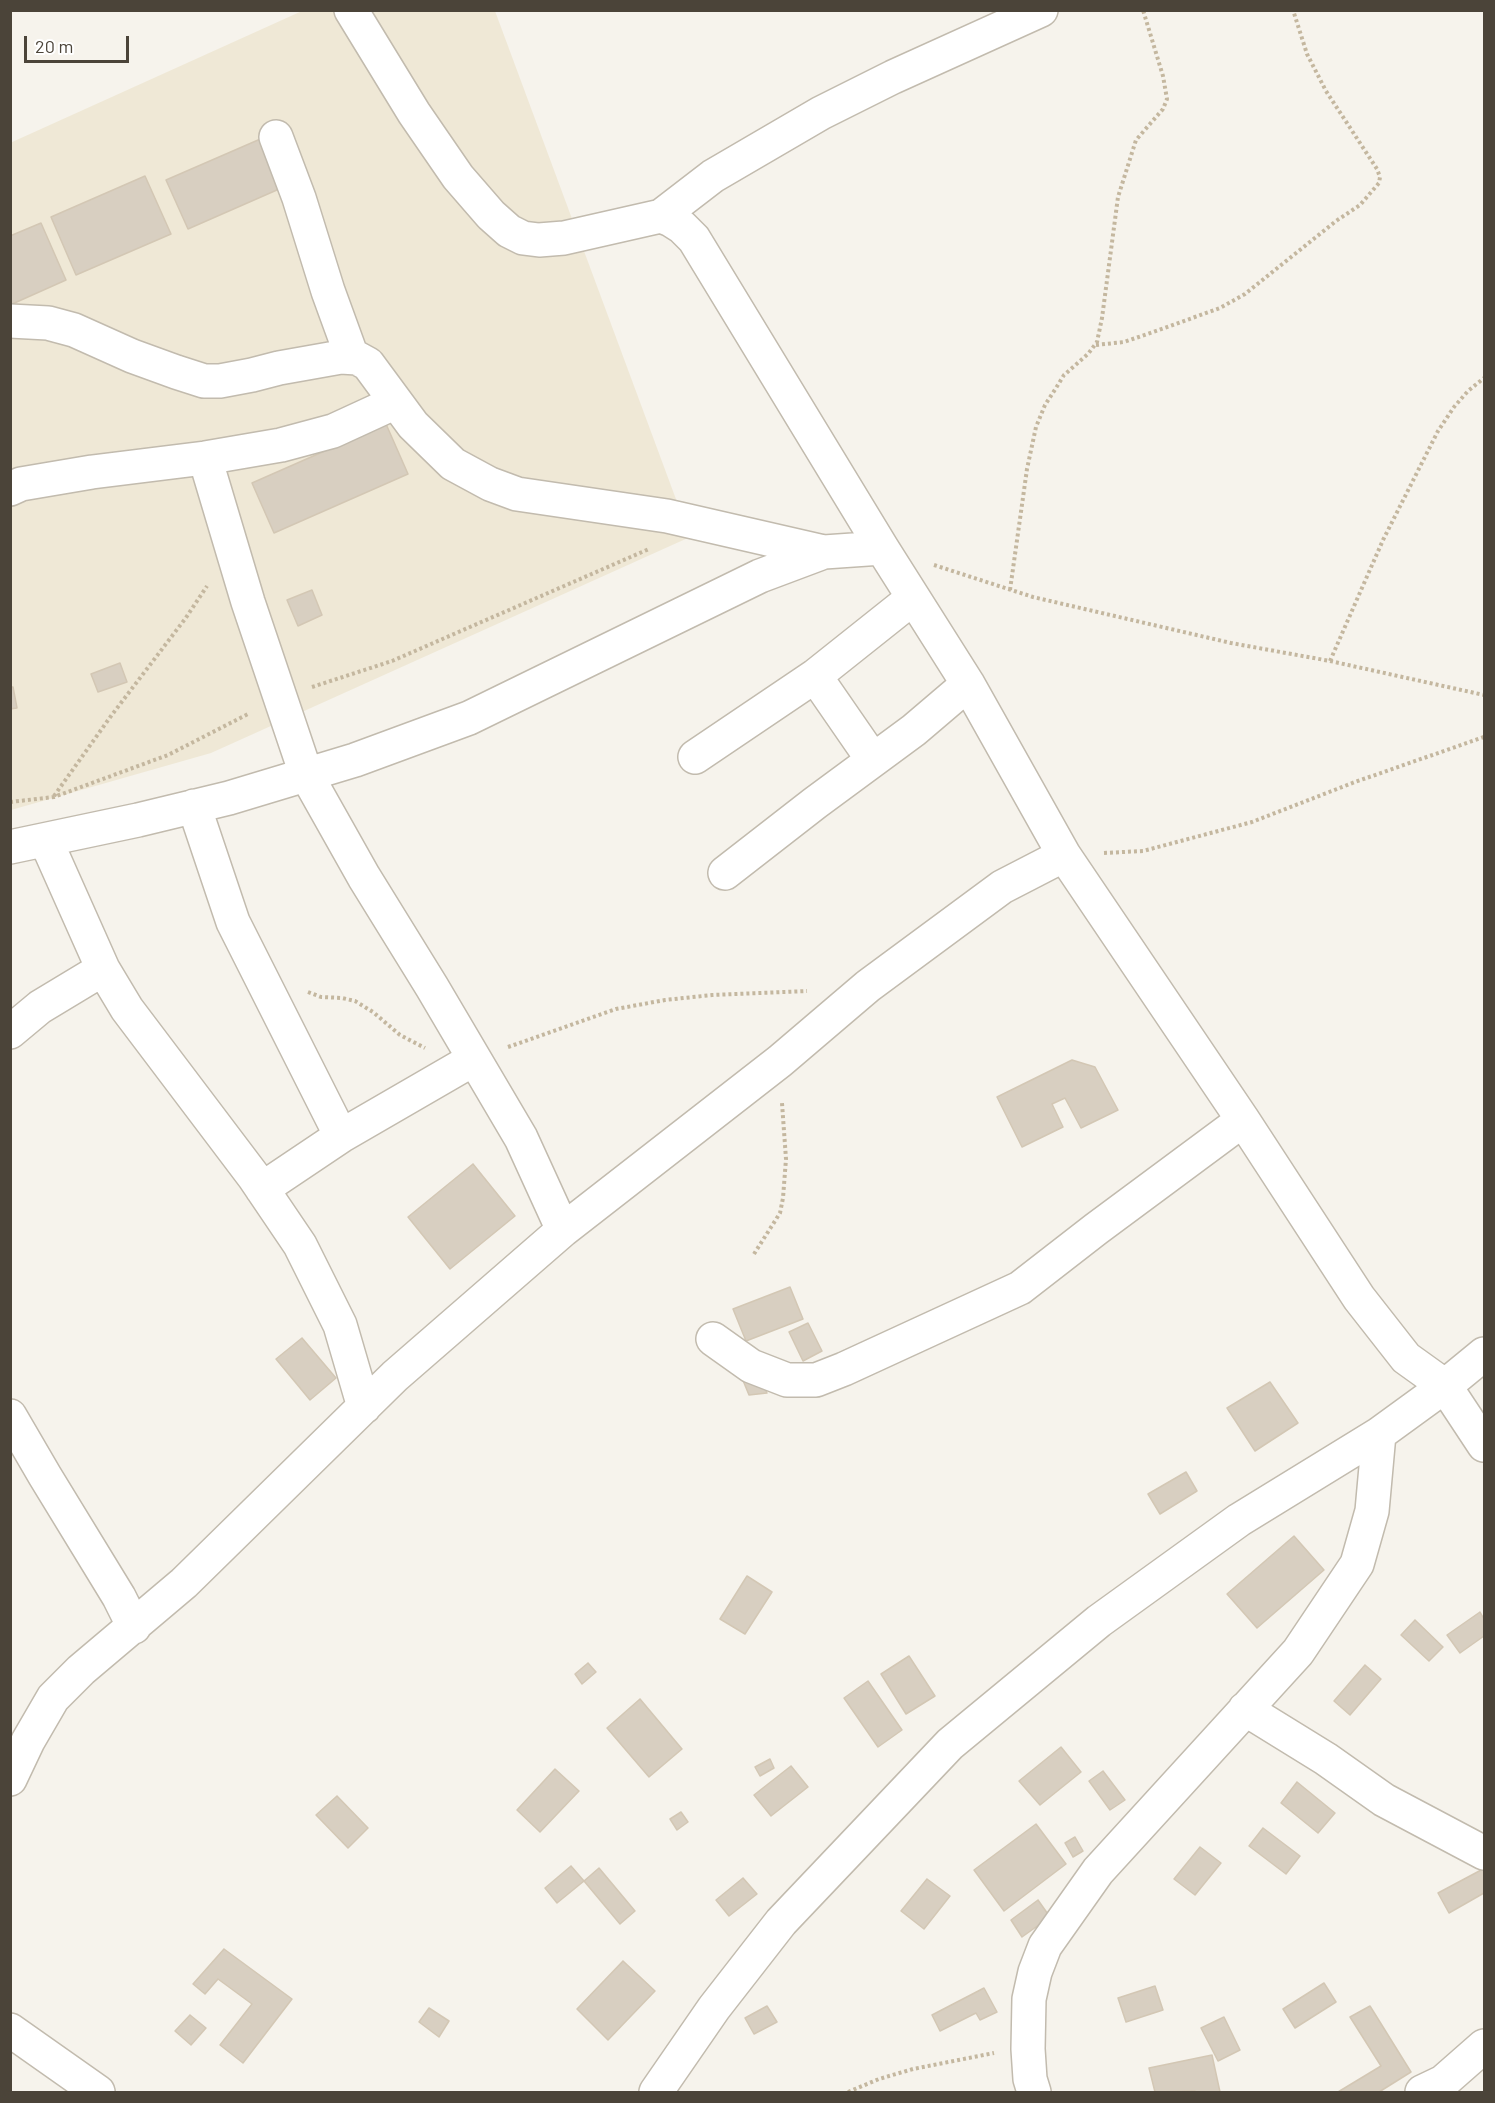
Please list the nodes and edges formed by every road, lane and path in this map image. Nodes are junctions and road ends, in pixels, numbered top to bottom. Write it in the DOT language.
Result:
graph roads {
  1 [pos="351,10"];
  2 [pos="1041,10"];
  3 [pos="1143,10"];
  4 [pos="1293,10"];
  5 [pos="276,137"];
  6 [pos="661,216"];
  7 [pos="10,321"];
  8 [pos="1095,345"];
  9 [pos="352,357"];
  10 [pos="1485,378"];
  11 [pos="396,402"];
  12 [pos="204,458"];
  13 [pos="10,489"];
  14 [pos="701,524"];
  15 [pos="231,547"];
  16 [pos="882,548"];
  17 [pos="824,552"];
  18 [pos="1010,590"];
  19 [pos="914,598"];
  20 [pos="1330,661"];
  21 [pos="815,676"];
  22 [pos="968,684"];
  23 [pos="1485,694"];
  24 [pos="280,697"];
  25 [pos="1485,737"];
  26 [pos="695,757"];
  27 [pos="873,760"];
  28 [pos="306,774"];
  29 [pos="54,797"];
  30 [pos="10,802"];
  31 [pos="194,806"];
  32 [pos="46,841"];
  33 [pos="10,848"];
  34 [pos="1064,855"];
  35 [pos="725,873"];
  36 [pos="103,969"];
  37 [pos="303,990"];
  38 [pos="815,991"];
  39 [pos="10,1032"];
  40 [pos="474,1059"];
  41 [pos="780,1061"];
  42 [pos="1243,1120"];
  43 [pos="341,1136"];
  44 [pos="262,1189"];
  45 [pos="562,1230"];
  46 [pos="754,1254"];
  47 [pos="713,1339"];
  48 [pos="1485,1354"];
  49 [pos="1445,1386"];
  50 [pos="364,1407"];
  51 [pos="10,1416"];
  52 [pos="1378,1434"];
  53 [pos="1485,1445"];
  54 [pos="134,1627"];
  55 [pos="1245,1709"];
  56 [pos="10,1779"];
  57 [pos="1485,1852"];
  58 [pos="10,2030"];
  59 [pos="1485,2046"];
  60 [pos="1028,2049"];
  61 [pos="98,2092"];
  62 [pos="656,2092"];
  63 [pos="848,2092"];
  64 [pos="1034,2092"];
  65 [pos="1422,2092"];
  1 -- 6 [label="street"];
  2 -- 6 [label="street"];
  3 -- 8 [label="path"];
  4 -- 8 [label="path"];
  5 -- 9 [label="street"];
  6 -- 16 [label="street"];
  7 -- 9 [label="street"];
  8 -- 18 [label="path"];
  9 -- 11 [label="street"];
  10 -- 20 [label="path"];
  11 -- 12 [label="street"];
  11 -- 14 [label="street"];
  12 -- 13 [label="street"];
  12 -- 15 [label="street"];
  14 -- 17 [label="street"];
  14 -- 24 [label="path"];
  15 -- 24 [label="street"];
  15 -- 29 [label="path"];
  16 -- 17 [label="street"];
  16 -- 18 [label="path"];
  16 -- 19 [label="street"];
  17 -- 28 [label="street"];
  18 -- 20 [label="path"];
  19 -- 21 [label="street"];
  19 -- 22 [label="street"];
  20 -- 23 [label="path"];
  21 -- 26 [label="street"];
  21 -- 27 [label="street"];
  22 -- 27 [label="street"];
  22 -- 34 [label="street"];
  24 -- 28 [label="street"];
  24 -- 29 [label="path"];
  25 -- 34 [label="path"];
  27 -- 35 [label="street"];
  28 -- 31 [label="street"];
  28 -- 40 [label="street"];
  29 -- 30 [label="path"];
  31 -- 32 [label="street"];
  31 -- 43 [label="street"];
  32 -- 33 [label="street"];
  32 -- 36 [label="street"];
  34 -- 41 [label="street"];
  34 -- 42 [label="street"];
  36 -- 39 [label="street"];
  36 -- 44 [label="street"];
  37 -- 40 [label="path"];
  38 -- 40 [label="path"];
  40 -- 43 [label="street"];
  40 -- 45 [label="street"];
  41 -- 45 [label="street"];
  41 -- 46 [label="path"];
  42 -- 47 [label="street"];
  42 -- 49 [label="street"];
  43 -- 44 [label="street"];
  44 -- 50 [label="street"];
  45 -- 50 [label="street"];
  48 -- 49 [label="street"];
  49 -- 52 [label="street"];
  49 -- 53 [label="street"];
  50 -- 54 [label="street"];
  51 -- 54 [label="street"];
  52 -- 55 [label="street"];
  52 -- 62 [label="street"];
  54 -- 56 [label="street"];
  55 -- 57 [label="street"];
  55 -- 60 [label="street"];
  58 -- 61 [label="street"];
  59 -- 65 [label="street"];
  60 -- 63 [label="path"];
  60 -- 64 [label="street"];
}
